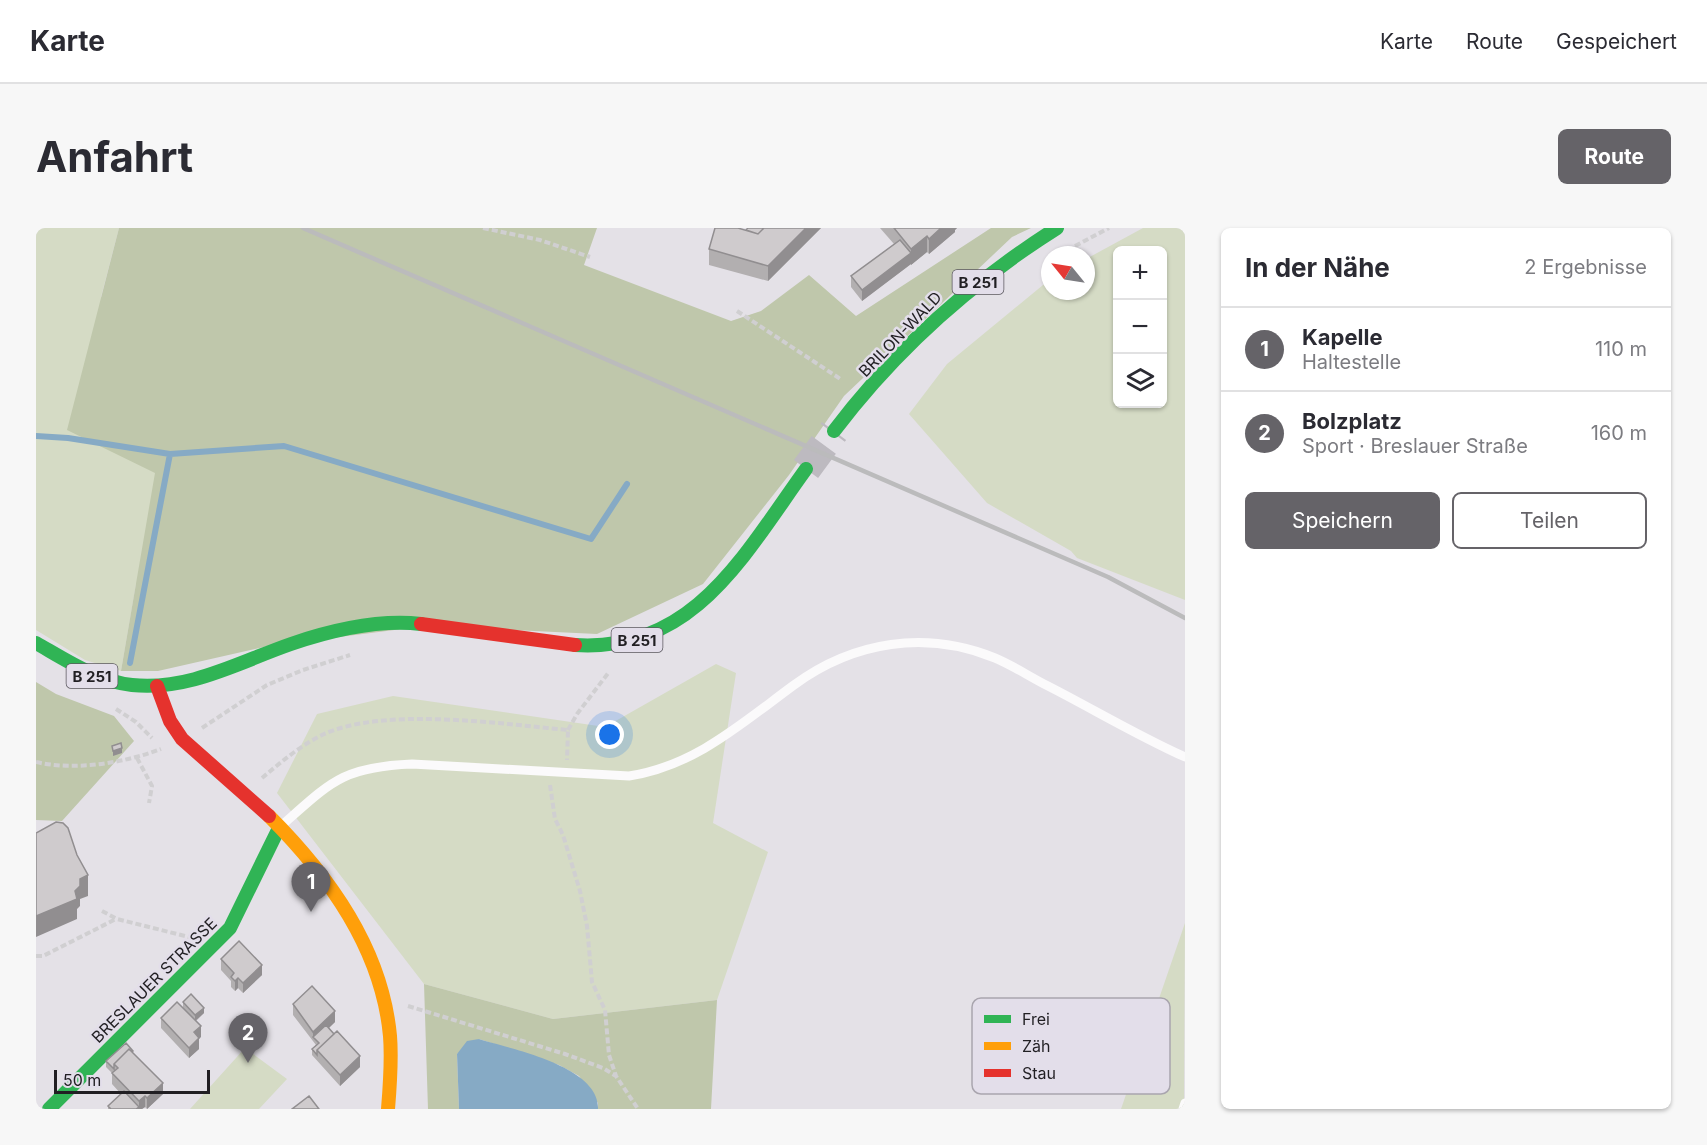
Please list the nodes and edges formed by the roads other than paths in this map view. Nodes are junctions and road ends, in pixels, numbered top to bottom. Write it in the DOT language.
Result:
graph roads {
  1 [pos="1057,228"];
  2 [pos="834,431"];
  3 [pos="806,469"];
  4 [pos="36,642"];
  5 [pos="156,686"];
  6 [pos="1185,757"];
  7 [pos="279,828"];
  8 [pos="1185,1103"];
  9 [pos="49,1109"];
  10 [pos="388,1109"];
  11 [pos="1183,1109"];
  1 -- 2 [label="main road, BRILON-WALD / B 251"];
  3 -- 5 [label="main road, B 251"];
  4 -- 5 [label="main road, B 251"];
  5 -- 7 [label="main road"];
  6 -- 7 [label="lane"];
  7 -- 9 [label="main road, BRESLAUER STRASSE"];
  7 -- 10 [label="main road"];
  8 -- 11 [label="lane"];
}
